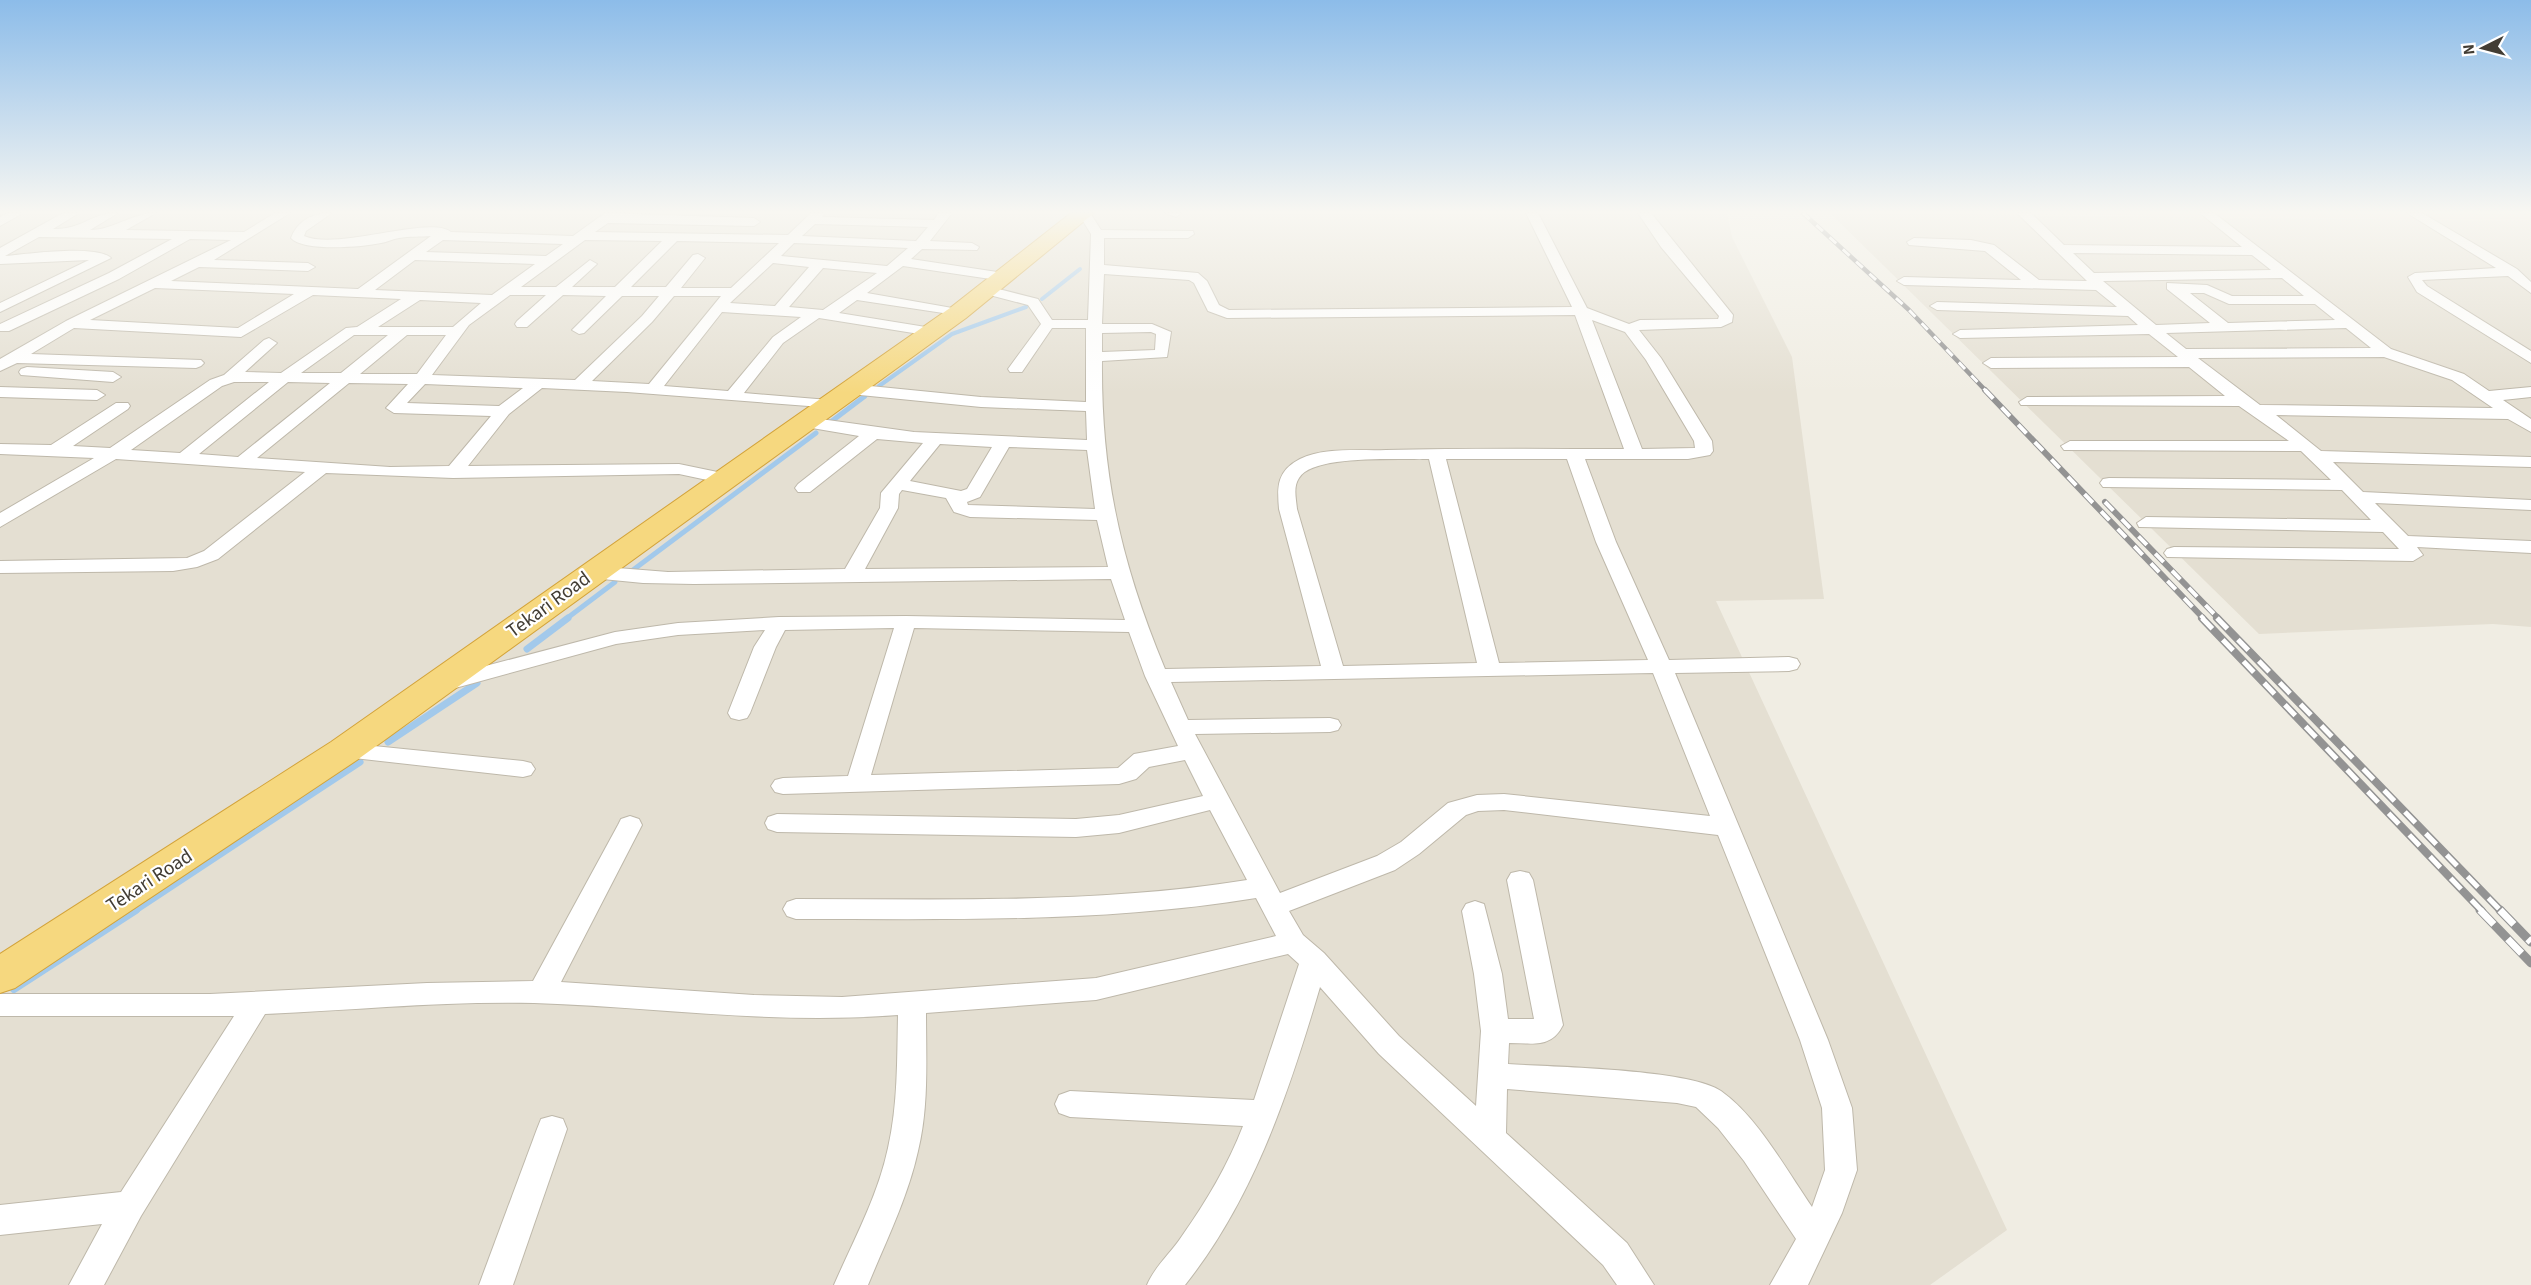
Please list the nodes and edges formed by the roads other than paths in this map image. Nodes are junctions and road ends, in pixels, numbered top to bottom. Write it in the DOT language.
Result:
graph roads {
  1 [pos="73,273"];
  2 [pos="119,273"];
  3 [pos="175,273"];
  4 [pos="390,273"];
  5 [pos="531,273"];
  6 [pos="580,273"];
  7 [pos="635,273"];
  8 [pos="685,273"];
  9 [pos="755,273"];
  10 [pos="811,273"];
  11 [pos="886,273"];
  12 [pos="934,273"];
  13 [pos="1011,273"];
  14 [pos="1096,273"];
  15 [pos="1169,273"];
  16 [pos="1562,273"];
  17 [pos="1690,273"];
  18 [pos="2021,273"];
  19 [pos="2086,273"];
  20 [pos="2154,273"];
  21 [pos="2470,273"];
  22 [pos="2512,273"];
  23 [pos="2281,274"];
  24 [pos="2157,275"];
  25 [pos="1904,281"];
  26 [pos="2095,281"];
  27 [pos="152,284"];
  28 [pos="995,284"];
  29 [pos="2036,285"];
  30 [pos="2175,289"];
  31 [pos="2531,289"];
  32 [pos="310,291"];
  33 [pos="560,291"];
  34 [pos="615,292"];
  35 [pos="668,292"];
  36 [pos="735,292"];
  37 [pos="361,293"];
  38 [pos="500,295"];
  39 [pos="854,295"];
  40 [pos="418,296"];
  41 [pos="2315,300"];
  42 [pos="1937,306"];
  43 [pos="718,307"];
  44 [pos="0,308"];
  45 [pos="779,310"];
  46 [pos="1581,311"];
  47 [pos="2133,312"];
  48 [pos="958,313"];
  49 [pos="820,314"];
  50 [pos="522,324"];
  51 [pos="1048,324"];
  52 [pos="2347,324"];
  53 [pos="67,326"];
  54 [pos="1093,326"];
  55 [pos="2223,326"];
  56 [pos="2,328"];
  57 [pos="2152,328"];
  58 [pos="1630,329"];
  59 [pos="188,330"];
  60 [pos="362,330"];
  61 [pos="579,330"];
  62 [pos="403,331"];
  63 [pos="455,331"];
  64 [pos="932,332"];
  65 [pos="1959,334"];
  66 [pos="269,343"];
  67 [pos="2386,352"];
  68 [pos="1094,357"];
  69 [pos="14,358"];
  70 [pos="2189,358"];
  71 [pos="2531,358"];
  72 [pos="139,362"];
  73 [pos="196,363"];
  74 [pos="1991,363"];
  75 [pos="0,366"];
  76 [pos="1016,369"];
  77 [pos="0,371"];
  78 [pos="113,377"];
  79 [pos="232,377"];
  80 [pos="284,378"];
  81 [pos="345,378"];
  82 [pos="421,379"];
  83 [pos="538,384"];
  84 [pos="579,385"];
  85 [pos="653,389"];
  86 [pos="0,392"];
  87 [pos="2531,392"];
  88 [pos="97,395"];
  89 [pos="733,396"];
  90 [pos="2487,396"];
  91 [pos="2243,401"];
  92 [pos="2027,402"];
  93 [pos="828,405"];
  94 [pos="122,406"];
  95 [pos="1095,407"];
  96 [pos="2259,410"];
  97 [pos="503,411"];
  98 [pos="2514,414"];
  99 [pos="2531,427"];
  100 [pos="873,434"];
  101 [pos="935,439"];
  102 [pos="1004,441"];
  103 [pos="1097,445"];
  104 [pos="2070,446"];
  105 [pos="0,449"];
  106 [pos="55,450"];
  107 [pos="2311,451"];
  108 [pos="112,454"];
  109 [pos="1436,454"];
  110 [pos="1574,454"];
  111 [pos="1635,454"];
  112 [pos="184,458"];
  113 [pos="242,462"];
  114 [pos="2531,462"];
  115 [pos="321,468"];
  116 [pos="453,473"];
  117 [pos="726,479"];
  118 [pos="2109,483"];
  119 [pos="897,484"];
  120 [pos="804,488"];
  121 [pos="2354,491"];
  122 [pos="957,499"];
  123 [pos="2531,505"];
  124 [pos="1105,515"];
  125 [pos="0,521"];
  126 [pos="2146,523"];
  127 [pos="2388,526"];
  128 [pos="2403,541"];
  129 [pos="2531,548"];
  130 [pos="2175,553"];
  131 [pos="0,567"];
  132 [pos="592,572"];
  133 [pos="1121,573"];
  134 [pos="852,575"];
  135 [pos="906,622"];
  136 [pos="779,623"];
  137 [pos="1137,626"];
  138 [pos="1789,664"];
  139 [pos="1660,666"];
  140 [pos="1490,671"];
  141 [pos="1334,673"];
  142 [pos="1156,676"];
  143 [pos="436,686"];
  144 [pos="739,713"];
  145 [pos="1330,725"];
  146 [pos="1182,727"];
  147 [pos="344,751"];
  148 [pos="1194,751"];
  149 [pos="523,770"];
  150 [pos="857,784"];
  151 [pos="783,786"];
  152 [pos="1219,800"];
  153 [pos="777,823"];
  154 [pos="630,825"];
  155 [pos="1727,827"];
  156 [pos="1520,880"];
  157 [pos="1269,897"];
  158 [pos="796,909"];
  159 [pos="1475,911"];
  160 [pos="1304,951"];
  161 [pos="0,976"];
  162 [pos="541,993"];
  163 [pos="256,1003"];
  164 [pos="912,1003"];
  165 [pos="0,1005"];
  166 [pos="1495,1031"];
  167 [pos="1493,1075"];
  168 [pos="1070,1104"];
  169 [pos="1263,1114"];
  170 [pos="552,1129"];
  171 [pos="1490,1138"];
  172 [pos="130,1206"];
  173 [pos="0,1220"];
  174 [pos="1814,1238"];
  175 [pos="87,1285"];
  176 [pos="496,1285"];
  177 [pos="851,1285"];
  178 [pos="1164,1285"];
  179 [pos="1637,1285"];
  180 [pos="1787,1285"];
  1 -- 44 [label="street"];
  2 -- 56 [label="street"];
  3 -- 27 [label="street"];
  4 -- 37 [label="street"];
  5 -- 38 [label="street"];
  6 -- 33 [label="street"];
  7 -- 34 [label="street"];
  8 -- 35 [label="street"];
  9 -- 36 [label="street"];
  10 -- 45 [label="street"];
  11 -- 39 [label="street"];
  12 -- 28 [label="street"];
  13 -- 28 [label="highway, Tekari Road"];
  14 -- 54 [label="street"];
  15 -- 46 [label="street"];
  16 -- 46 [label="street"];
  17 -- 58 [label="street"];
  18 -- 29 [label="street"];
  19 -- 26 [label="street"];
  20 -- 24 [label="street"];
  21 -- 71 [label="street"];
  22 -- 31 [label="street"];
  23 -- 24 [label="street"];
  23 -- 41 [label="street"];
  24 -- 26 [label="street"];
  24 -- 30 [label="street"];
  25 -- 29 [label="street"];
  26 -- 29 [label="street"];
  26 -- 47 [label="street"];
  27 -- 32 [label="street"];
  27 -- 53 [label="street"];
  28 -- 48 [label="highway, Tekari Road"];
  28 -- 51 [label="street"];
  30 -- 41 [label="street"];
  30 -- 55 [label="street"];
  32 -- 37 [label="street"];
  32 -- 59 [label="street"];
  33 -- 34 [label="street"];
  33 -- 38 [label="street"];
  33 -- 50 [label="street"];
  34 -- 35 [label="street"];
  34 -- 61 [label="street"];
  35 -- 36 [label="street"];
  35 -- 84 [label="street"];
  36 -- 43 [label="street"];
  37 -- 40 [label="street"];
  38 -- 40 [label="street"];
  38 -- 63 [label="street"];
  39 -- 48 [label="street"];
  39 -- 49 [label="street"];
  40 -- 60 [label="street"];
  41 -- 52 [label="street"];
  42 -- 47 [label="street"];
  43 -- 45 [label="street"];
  43 -- 85 [label="street"];
  45 -- 49 [label="street"];
  46 -- 58 [label="street"];
  46 -- 111 [label="street"];
  47 -- 57 [label="street"];
  48 -- 64 [label="highway, Tekari Road"];
  49 -- 64 [label="street"];
  49 -- 89 [label="street"];
  51 -- 54 [label="street"];
  51 -- 76 [label="street"];
  52 -- 55 [label="street"];
  52 -- 67 [label="street"];
  53 -- 56 [label="street"];
  53 -- 59 [label="street"];
  53 -- 69 [label="street"];
  54 -- 68 [label="street"];
  54 -- 68 [label="street"];
  55 -- 57 [label="street"];
  57 -- 65 [label="street"];
  57 -- 70 [label="street"];
  58 -- 111 [label="street"];
  59 -- 72 [label="street"];
  60 -- 62 [label="street"];
  60 -- 80 [label="street"];
  62 -- 63 [label="street"];
  62 -- 81 [label="street"];
  63 -- 82 [label="street"];
  64 -- 93 [label="highway, Tekari Road"];
  66 -- 79 [label="street"];
  67 -- 70 [label="street"];
  67 -- 90 [label="street"];
  68 -- 95 [label="street"];
  69 -- 72 [label="street"];
  69 -- 75 [label="street"];
  70 -- 74 [label="street"];
  70 -- 91 [label="street"];
  72 -- 73 [label="street"];
  77 -- 78 [label="street"];
  79 -- 80 [label="street"];
  79 -- 108 [label="street"];
  80 -- 81 [label="street"];
  80 -- 112 [label="street"];
  81 -- 82 [label="street"];
  81 -- 113 [label="street"];
  82 -- 83 [label="street"];
  82 -- 97 [label="street"];
  83 -- 84 [label="street"];
  83 -- 97 [label="street"];
  84 -- 85 [label="street"];
  85 -- 89 [label="street"];
  86 -- 88 [label="street"];
  87 -- 90 [label="street"];
  89 -- 93 [label="street"];
  90 -- 98 [label="street"];
  91 -- 92 [label="street"];
  91 -- 96 [label="street"];
  93 -- 95 [label="street"];
  93 -- 100 [label="street"];
  93 -- 117 [label="highway, Tekari Road"];
  94 -- 106 [label="street"];
  95 -- 103 [label="street"];
  96 -- 98 [label="street"];
  96 -- 107 [label="street"];
  97 -- 116 [label="street"];
  98 -- 99 [label="street"];
  100 -- 101 [label="street"];
  100 -- 120 [label="street"];
  101 -- 102 [label="street"];
  101 -- 119 [label="street"];
  102 -- 103 [label="street"];
  102 -- 122 [label="street"];
  103 -- 124 [label="street"];
  104 -- 107 [label="street"];
  105 -- 106 [label="street"];
  106 -- 108 [label="street"];
  107 -- 114 [label="street"];
  107 -- 121 [label="street"];
  108 -- 112 [label="street"];
  108 -- 125 [label="street"];
  109 -- 110 [label="street"];
  109 -- 140 [label="street"];
  109 -- 141 [label="street"];
  110 -- 111 [label="street"];
  110 -- 139 [label="street"];
  112 -- 113 [label="street"];
  113 -- 115 [label="street"];
  115 -- 116 [label="street"];
  115 -- 131 [label="street"];
  116 -- 117 [label="street"];
  117 -- 132 [label="highway, Tekari Road"];
  118 -- 121 [label="street"];
  119 -- 122 [label="street"];
  119 -- 134 [label="street"];
  121 -- 123 [label="street"];
  121 -- 127 [label="street"];
  122 -- 124 [label="street"];
  124 -- 133 [label="street"];
  126 -- 127 [label="street"];
  127 -- 128 [label="street"];
  128 -- 129 [label="street"];
  128 -- 130 [label="street"];
  132 -- 134 [label="street"];
  132 -- 143 [label="highway, Tekari Road"];
  133 -- 134 [label="street"];
  133 -- 137 [label="street"];
  135 -- 136 [label="street"];
  135 -- 137 [label="street"];
  135 -- 150 [label="street"];
  136 -- 143 [label="street"];
  136 -- 144 [label="street"];
  137 -- 142 [label="street"];
  138 -- 139 [label="street"];
  139 -- 140 [label="street"];
  139 -- 155 [label="street"];
  140 -- 141 [label="street"];
  141 -- 142 [label="street"];
  142 -- 146 [label="street"];
  143 -- 147 [label="highway, Tekari Road"];
  145 -- 146 [label="street"];
  146 -- 148 [label="street"];
  147 -- 149 [label="street"];
  147 -- 161 [label="highway, Tekari Road"];
  148 -- 150 [label="street"];
  148 -- 152 [label="street"];
  150 -- 151 [label="street"];
  152 -- 153 [label="street"];
  152 -- 157 [label="street"];
  154 -- 162 [label="street"];
  155 -- 157 [label="street"];
  155 -- 174 [label="street"];
  156 -- 166 [label="street"];
  157 -- 158 [label="street"];
  157 -- 160 [label="street"];
  159 -- 166 [label="street"];
  160 -- 164 [label="street"];
  160 -- 169 [label="street"];
  160 -- 171 [label="street"];
  162 -- 163 [label="street"];
  162 -- 164 [label="street"];
  163 -- 165 [label="street"];
  163 -- 172 [label="street"];
  164 -- 177 [label="street"];
  166 -- 167 [label="street"];
  167 -- 171 [label="street"];
  167 -- 174 [label="street"];
  168 -- 169 [label="street"];
  169 -- 178 [label="street"];
  170 -- 176 [label="street"];
  171 -- 179 [label="street"];
  172 -- 173 [label="street"];
  172 -- 175 [label="street"];
  174 -- 180 [label="street"];
}
